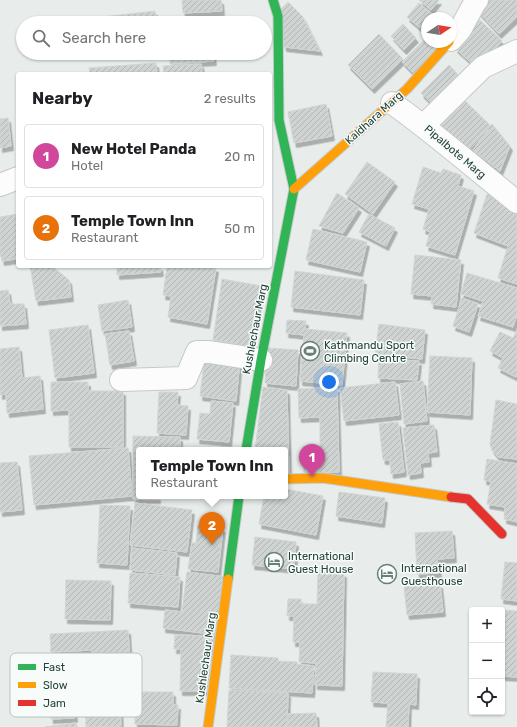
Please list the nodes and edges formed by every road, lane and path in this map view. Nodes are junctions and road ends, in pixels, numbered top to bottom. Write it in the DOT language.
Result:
graph roads {
  1 [pos="273,0"];
  2 [pos="458,0"];
  3 [pos="477,0"];
  4 [pos="456,12"];
  5 [pos="457,31"];
  6 [pos="443,48"];
  7 [pos="517,51"];
  8 [pos="392,103"];
  9 [pos="275,121"];
  10 [pos="424,125"];
  11 [pos="16,179"];
  12 [pos="0,185"];
  13 [pos="294,189"];
  14 [pos="517,202"];
  15 [pos="260,360"];
  16 [pos="121,380"];
  17 [pos="246,447"];
  18 [pos="288,479"];
  19 [pos="239,499"];
  20 [pos="502,534"];
  21 [pos="208,727"];
  1 -- 9 [label="street, Kushlechaur Marg"];
  2 -- 4 [label="street"];
  3 -- 5 [label="street, Kaldhara Marg"];
  6 -- 8 [label="street, Kaldhara Marg"];
  7 -- 10 [label="street"];
  8 -- 10 [label="street, Pipalbote Marg"];
  8 -- 13 [label="street, Kaldhara Marg"];
  9 -- 13 [label="street, Kushlechaur Marg"];
  10 -- 14 [label="street, Pipalbote Marg"];
  11 -- 12 [label="street"];
  13 -- 15 [label="street, Kushlechaur Marg"];
  15 -- 16 [label="street"];
  15 -- 17 [label="street, Kushlechaur Marg"];
  18 -- 20 [label="street"];
  19 -- 21 [label="street, Kushlechaur Marg"];
}
